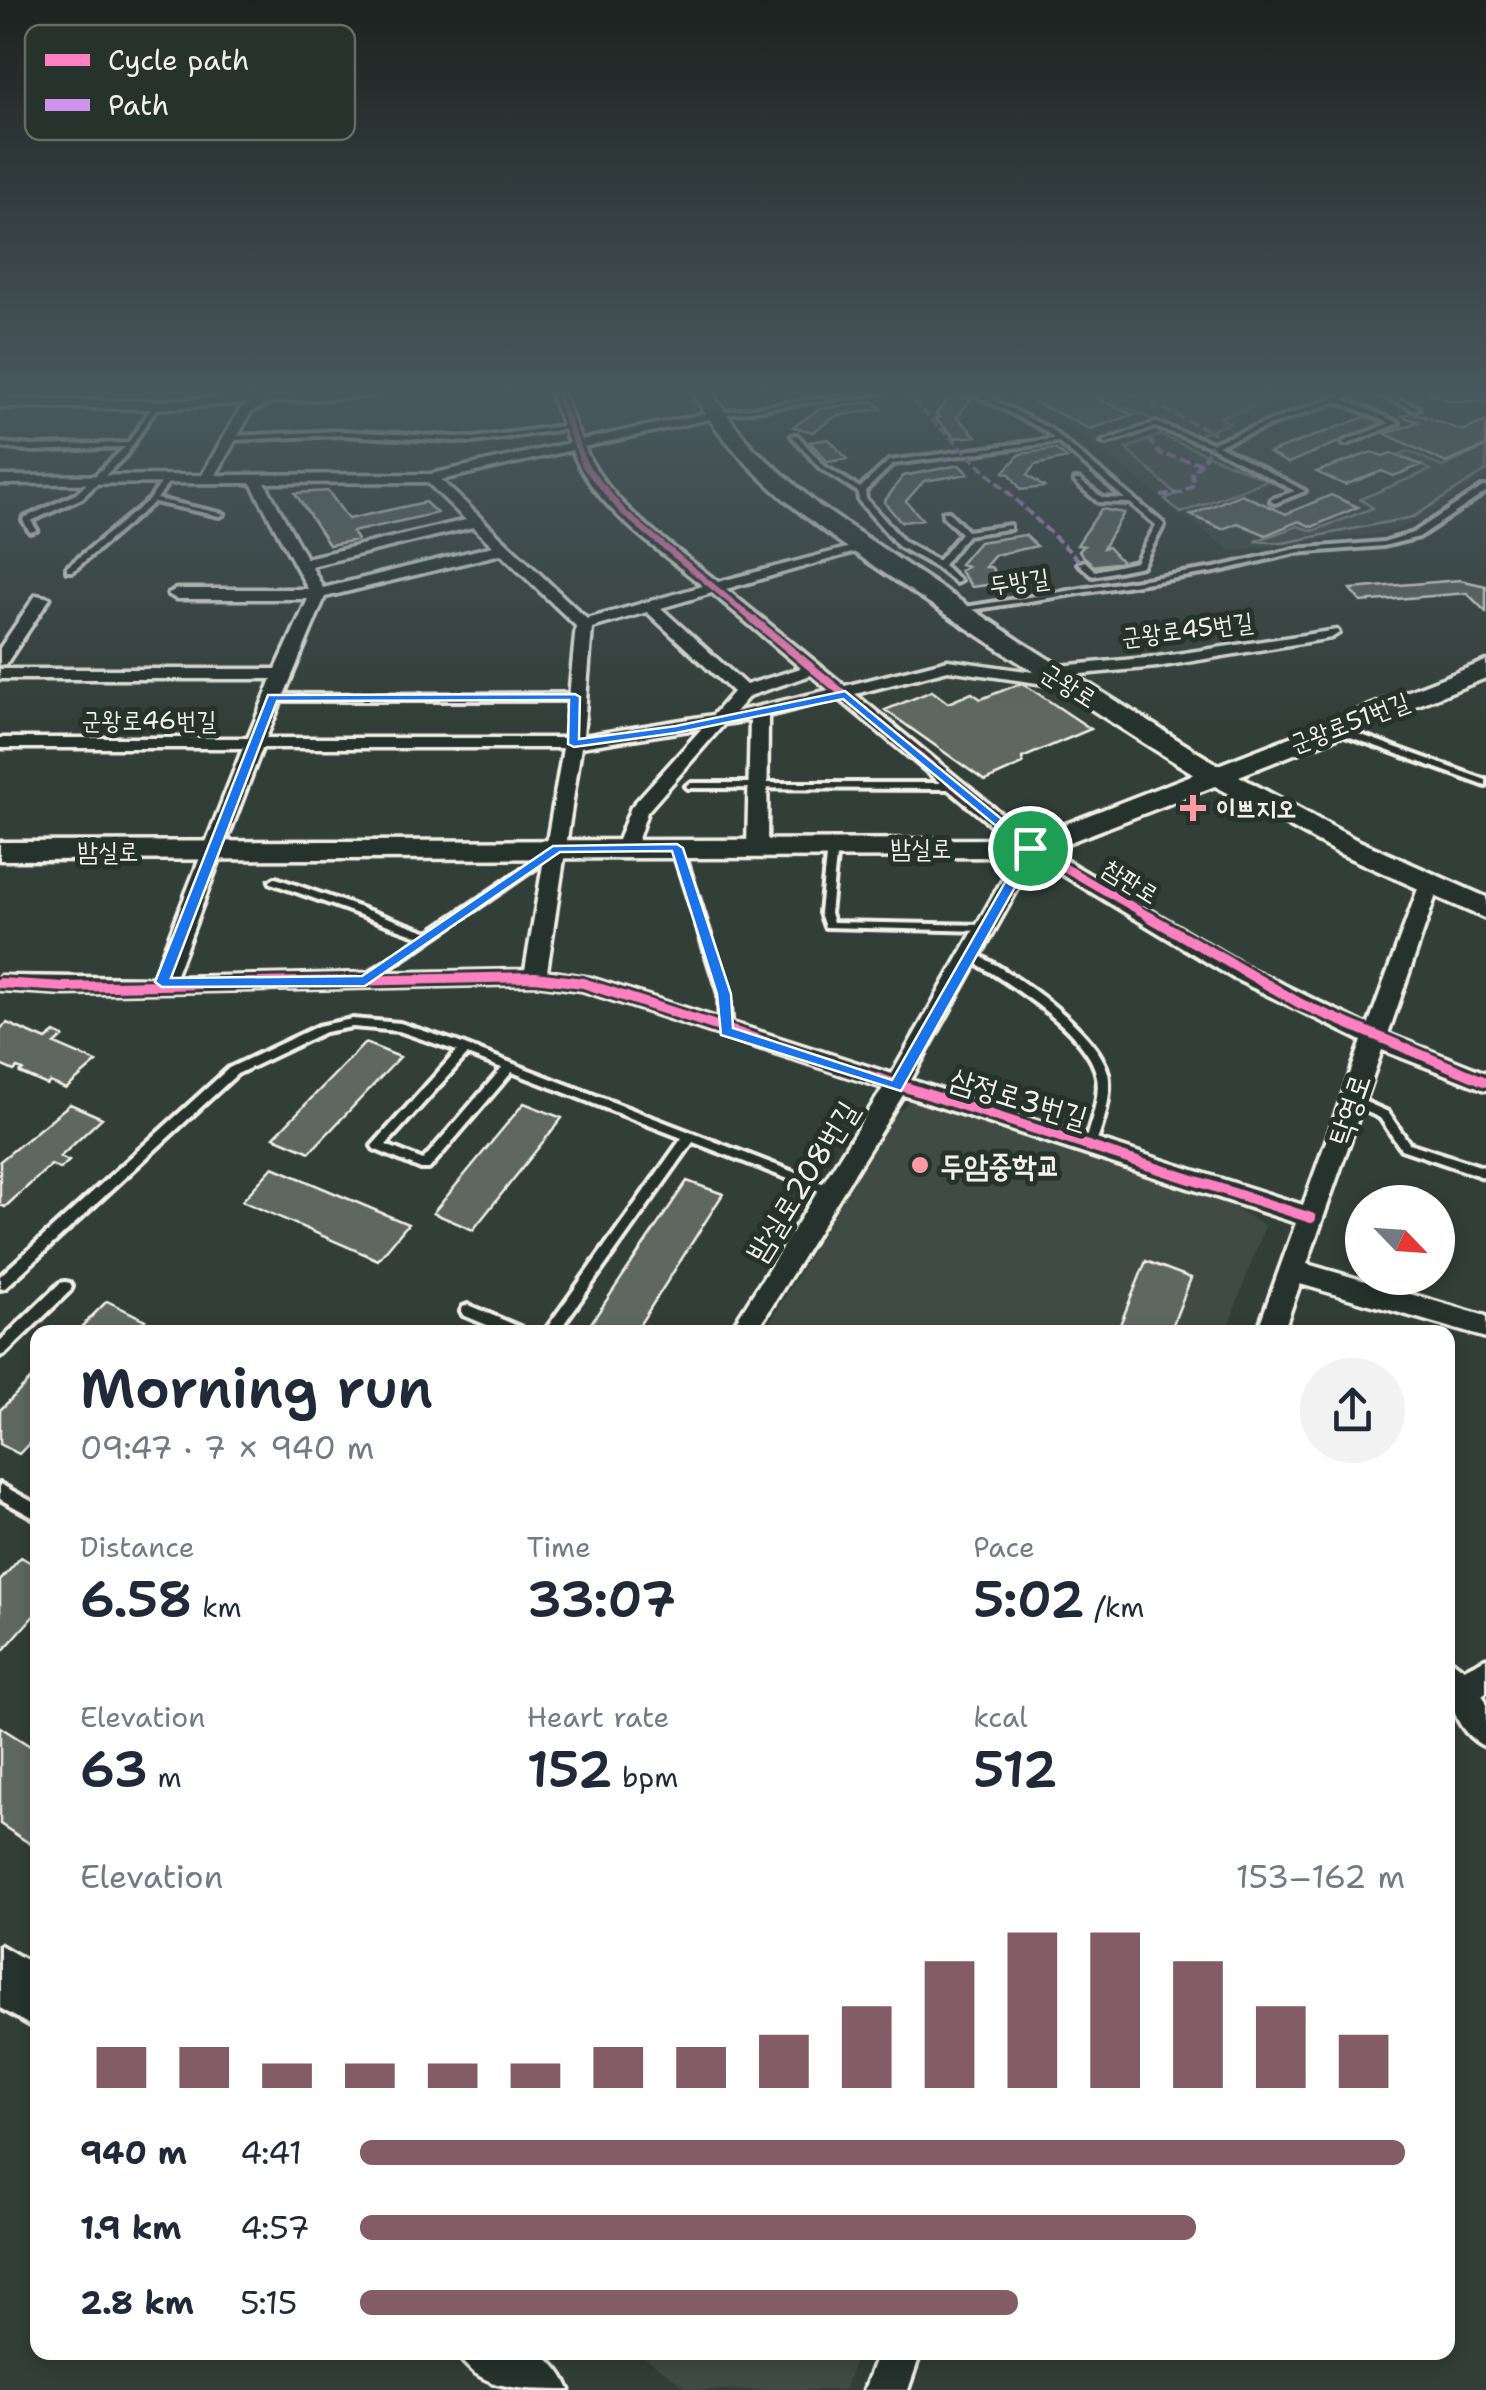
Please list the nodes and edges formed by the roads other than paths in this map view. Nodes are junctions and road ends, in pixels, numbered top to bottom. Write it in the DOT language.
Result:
graph roads {
  1 [pos="69,504"];
  2 [pos="149,504"];
  3 [pos="170,504"];
  4 [pos="269,504"];
  5 [pos="457,504"];
  6 [pos="614,504"];
  7 [pos="809,504"];
  8 [pos="866,504"];
  9 [pos="1135,504"];
  10 [pos="1464,504"];
  11 [pos="220,514"];
  12 [pos="946,514"];
  13 [pos="476,522"];
  14 [pos="1008,527"];
  15 [pos="33,530"];
  16 [pos="965,533"];
  17 [pos="861,546"];
  18 [pos="502,549"];
  19 [pos="301,564"];
  20 [pos="1082,564"];
  21 [pos="940,565"];
  22 [pos="70,570"];
  23 [pos="956,581"];
  24 [pos="715,588"];
  25 [pos="176,594"];
  26 [pos="318,594"];
  27 [pos="42,598"];
  28 [pos="650,606"];
  29 [pos="958,610"];
  30 [pos="584,625"];
  31 [pos="1331,634"];
  32 [pos="0,660"];
  33 [pos="814,669"];
  34 [pos="1486,669"];
  35 [pos="0,674"];
  36 [pos="282,674"];
  37 [pos="1057,677"];
  38 [pos="742,692"];
  39 [pos="845,695"];
  40 [pos="575,697"];
  41 [pos="272,698"];
  42 [pos="759,713"];
  43 [pos="715,722"];
  44 [pos="1334,728"];
  45 [pos="0,743"];
  46 [pos="574,744"];
  47 [pos="253,745"];
  48 [pos="1212,775"];
  49 [pos="1486,783"];
  50 [pos="758,785"];
  51 [pos="691,786"];
  52 [pos="954,786"];
  53 [pos="557,848"];
  54 [pos="625,848"];
  55 [pos="677,848"];
  56 [pos="757,848"];
  57 [pos="832,848"];
  58 [pos="1030,848"];
  59 [pos="216,850"];
  60 [pos="0,851"];
  61 [pos="275,881"];
  62 [pos="1429,886"];
  63 [pos="1485,907"];
  64 [pos="985,928"];
  65 [pos="429,936"];
  66 [pos="970,956"];
  67 [pos="535,977"];
  68 [pos="365,981"];
  69 [pos="0,982"];
  70 [pos="162,982"];
  71 [pos="726,1031"];
  72 [pos="1374,1039"];
  73 [pos="465,1050"];
  74 [pos="510,1067"];
  75 [pos="1486,1082"];
  76 [pos="896,1087"];
  77 [pos="1352,1100"];
  78 [pos="690,1138"];
  79 [pos="1090,1146"];
  80 [pos="1486,1173"];
  81 [pos="831,1191"];
  82 [pos="1311,1218"];
  83 [pos="1293,1270"];
  84 [pos="0,1284"];
  85 [pos="65,1287"];
  86 [pos="468,1311"];
  87 [pos="501,1325"];
  88 [pos="556,1325"];
  89 [pos="746,1325"];
  90 [pos="1273,1325"];
  91 [pos="1486,1327"];
  92 [pos="0,1350"];
  93 [pos="0,1492"];
  94 [pos="30,1509"];
  95 [pos="1464,1679"];
  96 [pos="1486,1730"];
  97 [pos="0,1972"];
  98 [pos="30,1996"];
  99 [pos="499,2360"];
  100 [pos="897,2360"];
  101 [pos="538,2390"];
  102 [pos="886,2390"];
  1 -- 15 [label="lane"];
  2 -- 22 [label="lane"];
  3 -- 11 [label="lane"];
  4 -- 19 [label="street"];
  5 -- 13 [label="street"];
  6 -- 24 [label="street, 참판로"];
  7 -- 17 [label="main road, 군왕로"];
  8 -- 21 [label="lane"];
  9 -- 20 [label="lane"];
  10 -- 29 [label="lane, 두방길"];
  12 -- 16 [label="lane"];
  13 -- 18 [label="street"];
  13 -- 19 [label="street"];
  14 -- 16 [label="lane"];
  16 -- 21 [label="lane"];
  17 -- 24 [label="street"];
  17 -- 29 [label="main road, 군왕로"];
  18 -- 26 [label="street"];
  18 -- 30 [label="street"];
  19 -- 26 [label="street"];
  21 -- 23 [label="lane"];
  24 -- 28 [label="street"];
  24 -- 33 [label="street, 참판로"];
  25 -- 26 [label="street"];
  26 -- 36 [label="street"];
  27 -- 32 [label="street"];
  28 -- 30 [label="street"];
  28 -- 38 [label="street"];
  29 -- 37 [label="main road, 군왕로"];
  30 -- 40 [label="street"];
  31 -- 37 [label="street, 군왕로45번길"];
  33 -- 38 [label="street"];
  33 -- 39 [label="street, 참판로"];
  34 -- 44 [label="main road, 군왕로51번길"];
  35 -- 36 [label="street"];
  36 -- 41 [label="street"];
  37 -- 39 [label="street, 군왕로46번길"];
  37 -- 48 [label="main road, 군왕로"];
  38 -- 43 [label="street"];
  39 -- 42 [label="street, 군왕로46번길"];
  39 -- 52 [label="street, 참판로"];
  40 -- 41 [label="lane"];
  40 -- 46 [label="street"];
  41 -- 47 [label="street"];
  42 -- 43 [label="street, 군왕로46번길"];
  42 -- 50 [label="street"];
  43 -- 46 [label="street, 군왕로46번길"];
  43 -- 54 [label="street"];
  44 -- 48 [label="main road, 군왕로51번길"];
  44 -- 49 [label="lane"];
  45 -- 47 [label="street, 군왕로46번길"];
  46 -- 47 [label="street, 군왕로46번길"];
  46 -- 53 [label="street"];
  47 -- 59 [label="street"];
  48 -- 58 [label="main road, 밤실로"];
  48 -- 62 [label="main road, 군왕로"];
  50 -- 51 [label="lane"];
  50 -- 52 [label="lane"];
  50 -- 56 [label="street"];
  52 -- 58 [label="street, 참판로"];
  53 -- 54 [label="main road, 밤실로"];
  53 -- 59 [label="main road, 밤실로"];
  53 -- 65 [label="lane"];
  53 -- 67 [label="street"];
  54 -- 55 [label="main road, 밤실로"];
  55 -- 56 [label="main road, 밤실로"];
  55 -- 71 [label="lane"];
  56 -- 57 [label="main road, 밤실로"];
  57 -- 58 [label="main road, 밤실로"];
  57 -- 64 [label="lane"];
  58 -- 64 [label="street, 밤실로208번길"];
  58 -- 72 [label="street, 참판로"];
  59 -- 60 [label="main road, 밤실로"];
  59 -- 70 [label="street"];
  61 -- 65 [label="lane"];
  62 -- 63 [label="main road, 군왕로"];
  62 -- 72 [label="street, 탁영로"];
  64 -- 66 [label="street, 밤실로208번길"];
  65 -- 68 [label="lane"];
  66 -- 76 [label="street, 밤실로208번길"];
  66 -- 79 [label="lane, 삼정로3번길"];
  67 -- 68 [label="street, 삼정로3번길"];
  67 -- 71 [label="street, 삼정로3번길"];
  68 -- 70 [label="street, 삼정로3번길"];
  69 -- 70 [label="street, 삼정로3번길"];
  71 -- 76 [label="street, 삼정로3번길"];
  72 -- 75 [label="street, 참판로"];
  72 -- 77 [label="street, 탁영로"];
  73 -- 74 [label="lane"];
  73 -- 74 [label="lane"];
  73 -- 84 [label="lane"];
  74 -- 78 [label="lane"];
  76 -- 79 [label="street, 삼정로3번길"];
  76 -- 81 [label="street, 밤실로208번길"];
  77 -- 80 [label="lane"];
  77 -- 82 [label="street, 탁영로"];
  78 -- 81 [label="lane"];
  78 -- 88 [label="lane"];
  79 -- 82 [label="street, 삼정로3번길"];
  81 -- 89 [label="street, 밤실로208번길"];
  82 -- 83 [label="street, 탁영로"];
  83 -- 90 [label="street, 탁영로"];
  83 -- 91 [label="street"];
  85 -- 92 [label="lane"];
  86 -- 87 [label="lane"];
  93 -- 94 [label="lane"];
  95 -- 96 [label="street"];
  97 -- 98 [label="main road"];
  99 -- 101 [label="main road"];
  100 -- 102 [label="street"];
}
